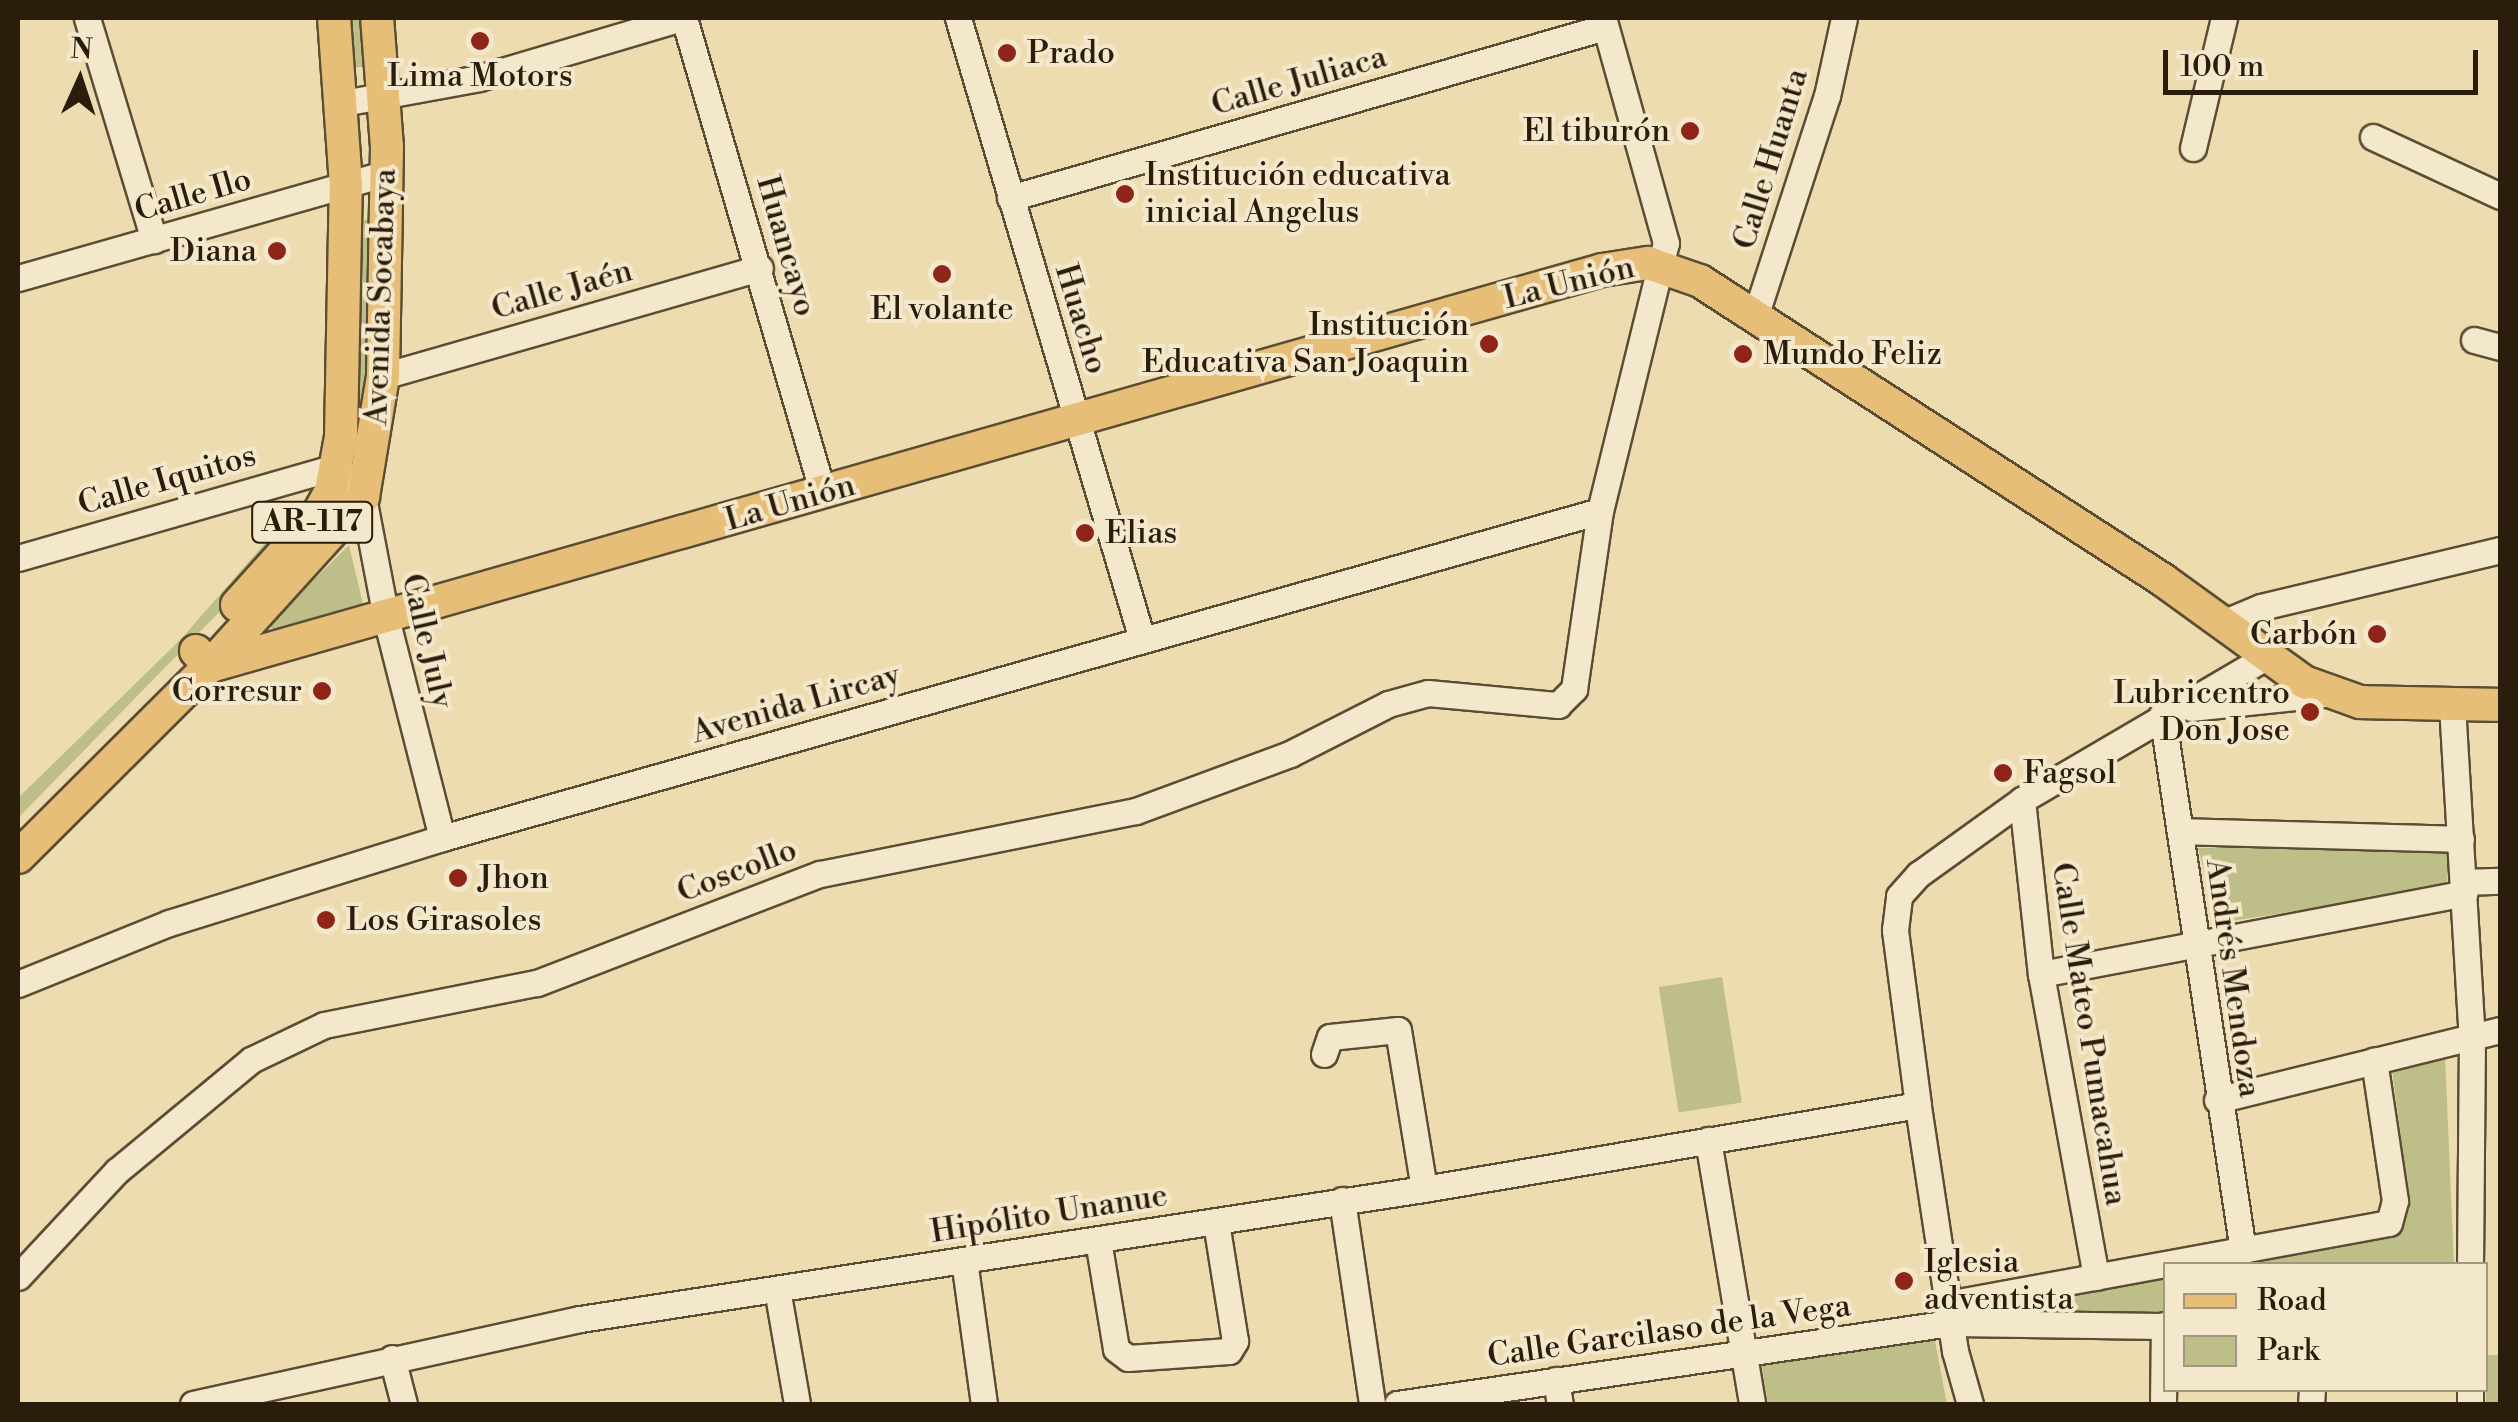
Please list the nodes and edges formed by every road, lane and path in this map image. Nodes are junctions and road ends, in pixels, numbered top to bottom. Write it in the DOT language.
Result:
graph roads {
  1 [pos="88,18"];
  2 [pos="334,18"];
  3 [pos="377,18"];
  4 [pos="682,18"];
  5 [pos="958,18"];
  6 [pos="1844,18"];
  7 [pos="2224,18"];
  8 [pos="1604,22"];
  9 [pos="386,98"];
  10 [pos="342,104"];
  11 [pos="2374,136"];
  12 [pos="2193,148"];
  13 [pos="386,173"];
  14 [pos="346,184"];
  15 [pos="2500,196"];
  16 [pos="1010,198"];
  17 [pos="154,240"];
  18 [pos="1663,265"];
  19 [pos="760,268"];
  20 [pos="18,278"];
  21 [pos="1755,318"];
  22 [pos="2474,340"];
  23 [pos="2500,346"];
  24 [pos="383,376"];
  25 [pos="1077,419"];
  26 [pos="335,468"];
  27 [pos="822,494"];
  28 [pos="363,497"];
  29 [pos="1600,511"];
  30 [pos="2500,550"];
  31 [pos="18,558"];
  32 [pos="386,618"];
  33 [pos="2220,624"];
  34 [pos="1142,640"];
  35 [pos="2266,657"];
  36 [pos="203,659"];
  37 [pos="2331,694"];
  38 [pos="2500,705"];
  39 [pos="2452,706"];
  40 [pos="2162,714"];
  41 [pos="2022,800"];
  42 [pos="18,829"];
  43 [pos="2180,832"];
  44 [pos="442,838"];
  45 [pos="2460,839"];
  46 [pos="18,857"];
  47 [pos="2500,881"];
  48 [pos="2463,888"];
  49 [pos="2195,945"];
  50 [pos="2041,974"];
  51 [pos="18,984"];
  52 [pos="2500,1030"];
  53 [pos="2472,1036"];
  54 [pos="1324,1054"];
  55 [pos="2374,1061"];
  56 [pos="2217,1100"];
  57 [pos="1918,1105"];
  58 [pos="1708,1140"];
  59 [pos="1424,1189"];
  60 [pos="1342,1200"];
  61 [pos="1216,1222"];
  62 [pos="1098,1240"];
  63 [pos="2243,1251"];
  64 [pos="964,1260"];
  65 [pos="2181,1262"];
  66 [pos="2470,1262"];
  67 [pos="2163,1265"];
  68 [pos="18,1277"];
  69 [pos="2096,1277"];
  70 [pos="777,1289"];
  71 [pos="1949,1313"];
  72 [pos="2163,1326"];
  73 [pos="1743,1350"];
  74 [pos="392,1358"];
  75 [pos="2163,1378"];
  76 [pos="1558,1392"];
  77 [pos="193,1404"];
  78 [pos="404,1404"];
  79 [pos="797,1404"];
  80 [pos="984,1404"];
  81 [pos="1372,1404"];
  82 [pos="1397,1404"];
  83 [pos="1752,1404"];
  84 [pos="1970,1404"];
  85 [pos="2162,1404"];
  1 -- 17 [label="street"];
  2 -- 10 [label="main road, Avenida Socabaya / AR-117"];
  3 -- 9 [label="main road, Avenida Socabaya / AR-117"];
  4 -- 9 [label="street"];
  4 -- 19 [label="street, Huancayo"];
  5 -- 16 [label="street, Huacho"];
  6 -- 21 [label="street, Calle Huanta"];
  7 -- 12 [label="street"];
  8 -- 16 [label="street, Calle Juliaca"];
  8 -- 18 [label="street"];
  9 -- 10 [label="street"];
  9 -- 13 [label="main road, Avenida Socabaya / AR-117"];
  10 -- 14 [label="main road, Avenida Socabaya / AR-117"];
  11 -- 15 [label="street"];
  13 -- 14 [label="street, Calle Ilo"];
  13 -- 24 [label="main road, Avenida Socabaya / AR-117"];
  14 -- 17 [label="street, Calle Ilo"];
  14 -- 26 [label="main road, Avenida Socabaya / AR-117"];
  16 -- 25 [label="street, Huacho"];
  17 -- 20 [label="street, Calle Ilo"];
  18 -- 21 [label="main road, La Unión"];
  18 -- 25 [label="main road, La Unión"];
  18 -- 29 [label="street"];
  19 -- 24 [label="street, Calle Jaén"];
  19 -- 27 [label="street, Huancayo"];
  21 -- 33 [label="main road, La Unión"];
  22 -- 23 [label="street"];
  24 -- 28 [label="main road, Avenida Socabaya / AR-117"];
  25 -- 27 [label="main road, La Unión"];
  25 -- 34 [label="street, Huacho"];
  26 -- 28 [label="street"];
  26 -- 31 [label="street, Calle Iquitos"];
  26 -- 36 [label="main road, Avenida Socabaya / AR-117"];
  27 -- 32 [label="main road, La Unión"];
  28 -- 32 [label="street, Calle July"];
  28 -- 36 [label="main road, Avenida Socabaya / AR-117"];
  29 -- 34 [label="street, Avenida Lircay"];
  29 -- 68 [label="street, Coscollo"];
  30 -- 33 [label="street"];
  32 -- 36 [label="main road, La Unión"];
  32 -- 44 [label="street, Calle July"];
  33 -- 35 [label="main road, La Unión"];
  34 -- 44 [label="street, Avenida Lircay"];
  35 -- 37 [label="main road, La Unión"];
  35 -- 40 [label="street"];
  36 -- 42 [label="main road, Avenida Socabaya / AR-117"];
  36 -- 46 [label="main road, Avenida Socabaya / AR-117"];
  37 -- 39 [label="main road, La Unión"];
  37 -- 40 [label="street"];
  38 -- 39 [label="main road, La Unión"];
  39 -- 45 [label="street"];
  40 -- 41 [label="street"];
  40 -- 43 [label="street, Andrés Mendoza"];
  41 -- 50 [label="street, Calle Mateo Pumacahua"];
  41 -- 57 [label="street"];
  43 -- 45 [label="street"];
  43 -- 49 [label="street, Andrés Mendoza"];
  44 -- 51 [label="street, Avenida Lircay"];
  45 -- 48 [label="street"];
  47 -- 48 [label="street"];
  48 -- 49 [label="street"];
  48 -- 53 [label="street"];
  49 -- 50 [label="street"];
  49 -- 56 [label="street, Andrés Mendoza"];
  50 -- 69 [label="street, Calle Mateo Pumacahua"];
  52 -- 53 [label="street"];
  53 -- 55 [label="street"];
  53 -- 66 [label="street"];
  54 -- 59 [label="street"];
  55 -- 56 [label="street"];
  55 -- 63 [label="street"];
  56 -- 63 [label="street, Andrés Mendoza"];
  57 -- 58 [label="street, Hipólito Unanue"];
  57 -- 71 [label="street"];
  58 -- 59 [label="street, Hipólito Unanue"];
  58 -- 73 [label="street"];
  59 -- 60 [label="street, Hipólito Unanue"];
  60 -- 61 [label="street, Hipólito Unanue"];
  60 -- 81 [label="street"];
  61 -- 62 [label="street, Hipólito Unanue"];
  61 -- 62 [label="street"];
  62 -- 64 [label="street, Hipólito Unanue"];
  63 -- 65 [label="street"];
  64 -- 70 [label="street, Hipólito Unanue"];
  64 -- 80 [label="street"];
  67 -- 69 [label="street"];
  69 -- 71 [label="street"];
  70 -- 74 [label="street, Hipólito Unanue"];
  70 -- 79 [label="street"];
  71 -- 72 [label="street"];
  71 -- 73 [label="street, Calle Garcilaso de la Vega"];
  71 -- 84 [label="street"];
  73 -- 76 [label="street, Calle Garcilaso de la Vega"];
  73 -- 83 [label="street"];
  74 -- 77 [label="street, Hipólito Unanue"];
  74 -- 78 [label="street"];
  75 -- 85 [label="street"];
  76 -- 82 [label="street, Calle Garcilaso de la Vega"];
}
